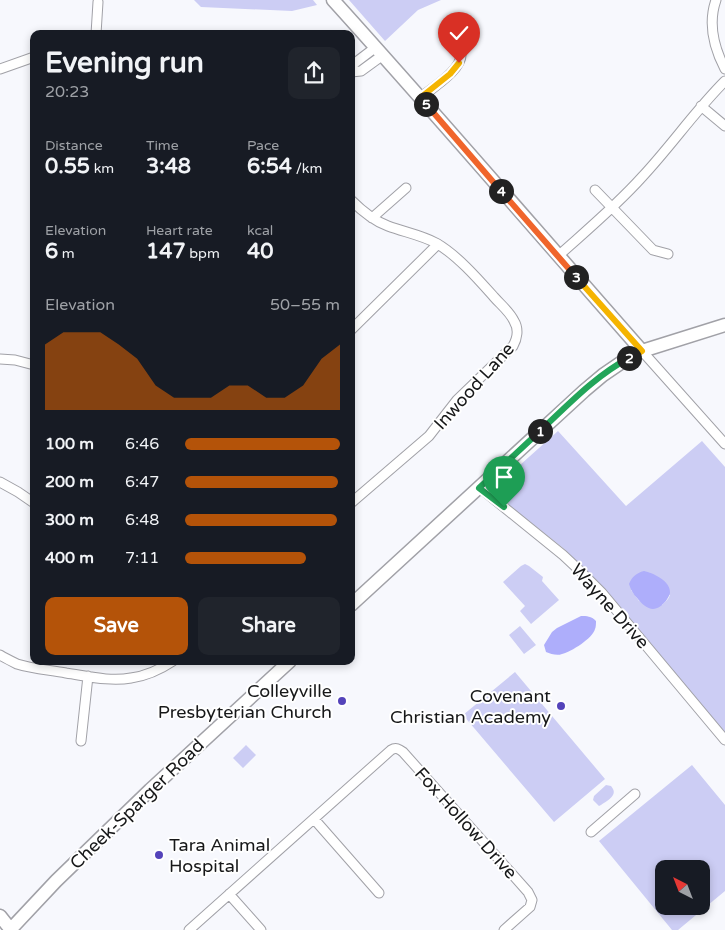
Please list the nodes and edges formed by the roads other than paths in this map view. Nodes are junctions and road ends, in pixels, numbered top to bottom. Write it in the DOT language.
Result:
graph roads {
  1 [pos="333,0"];
  2 [pos="714,0"];
  3 [pos="98,2"];
  4 [pos="96,30"];
  5 [pos="456,41"];
  6 [pos="379,51"];
  7 [pos="30,58"];
  8 [pos="355,64"];
  9 [pos="0,69"];
  10 [pos="725,69"];
  11 [pos="355,72"];
  12 [pos="725,81"];
  13 [pos="420,98"];
  14 [pos="701,106"];
  15 [pos="725,126"];
  16 [pos="406,188"];
  17 [pos="595,190"];
  18 [pos="355,203"];
  19 [pos="612,209"];
  20 [pos="372,218"];
  21 [pos="438,244"];
  22 [pos="668,254"];
  23 [pos="558,256"];
  24 [pos="725,325"];
  25 [pos="355,326"];
  26 [pos="642,351"];
  27 [pos="0,359"];
  28 [pos="30,364"];
  29 [pos="725,444"];
  30 [pos="0,482"];
  31 [pos="479,488"];
  32 [pos="30,500"];
  33 [pos="355,500"];
  34 [pos="355,601"];
  35 [pos="0,655"];
  36 [pos="165,665"];
  37 [pos="286,665"];
  38 [pos="88,676"];
  39 [pos="725,740"];
  40 [pos="81,741"];
  41 [pos="635,794"];
  42 [pos="314,818"];
  43 [pos="591,832"];
  44 [pos="379,893"];
  45 [pos="229,894"];
  46 [pos="0,916"];
  47 [pos="11,930"];
  48 [pos="189,930"];
  49 [pos="261,930"];
  50 [pos="504,930"];
  1 -- 6 [label="main road"];
  2 -- 10 [label="street"];
  3 -- 4 [label="street"];
  5 -- 13 [label="street"];
  6 -- 8 [label="street"];
  6 -- 11 [label="street"];
  6 -- 13 [label="main road"];
  7 -- 9 [label="street"];
  12 -- 14 [label="street"];
  13 -- 23 [label="main road"];
  14 -- 15 [label="street"];
  14 -- 19 [label="street"];
  16 -- 20 [label="street"];
  17 -- 19 [label="street"];
  18 -- 20 [label="street, Inwood Lane"];
  19 -- 22 [label="street"];
  19 -- 23 [label="street"];
  20 -- 21 [label="street, Inwood Lane"];
  21 -- 25 [label="street"];
  21 -- 33 [label="street, Inwood Lane"];
  23 -- 26 [label="main road"];
  24 -- 26 [label="main road"];
  26 -- 29 [label="street"];
  26 -- 31 [label="main road"];
  27 -- 28 [label="street"];
  30 -- 32 [label="street"];
  31 -- 34 [label="main road"];
  31 -- 39 [label="street, Wayne Drive"];
  35 -- 38 [label="street"];
  36 -- 38 [label="street"];
  37 -- 47 [label="main road, Cheek-Sparger Road"];
  38 -- 40 [label="street"];
  41 -- 43 [label="street"];
  42 -- 44 [label="street"];
  42 -- 45 [label="street"];
  42 -- 50 [label="street, Fox Hollow Drive"];
  45 -- 48 [label="street"];
  45 -- 49 [label="street"];
  46 -- 47 [label="main road"];
}
